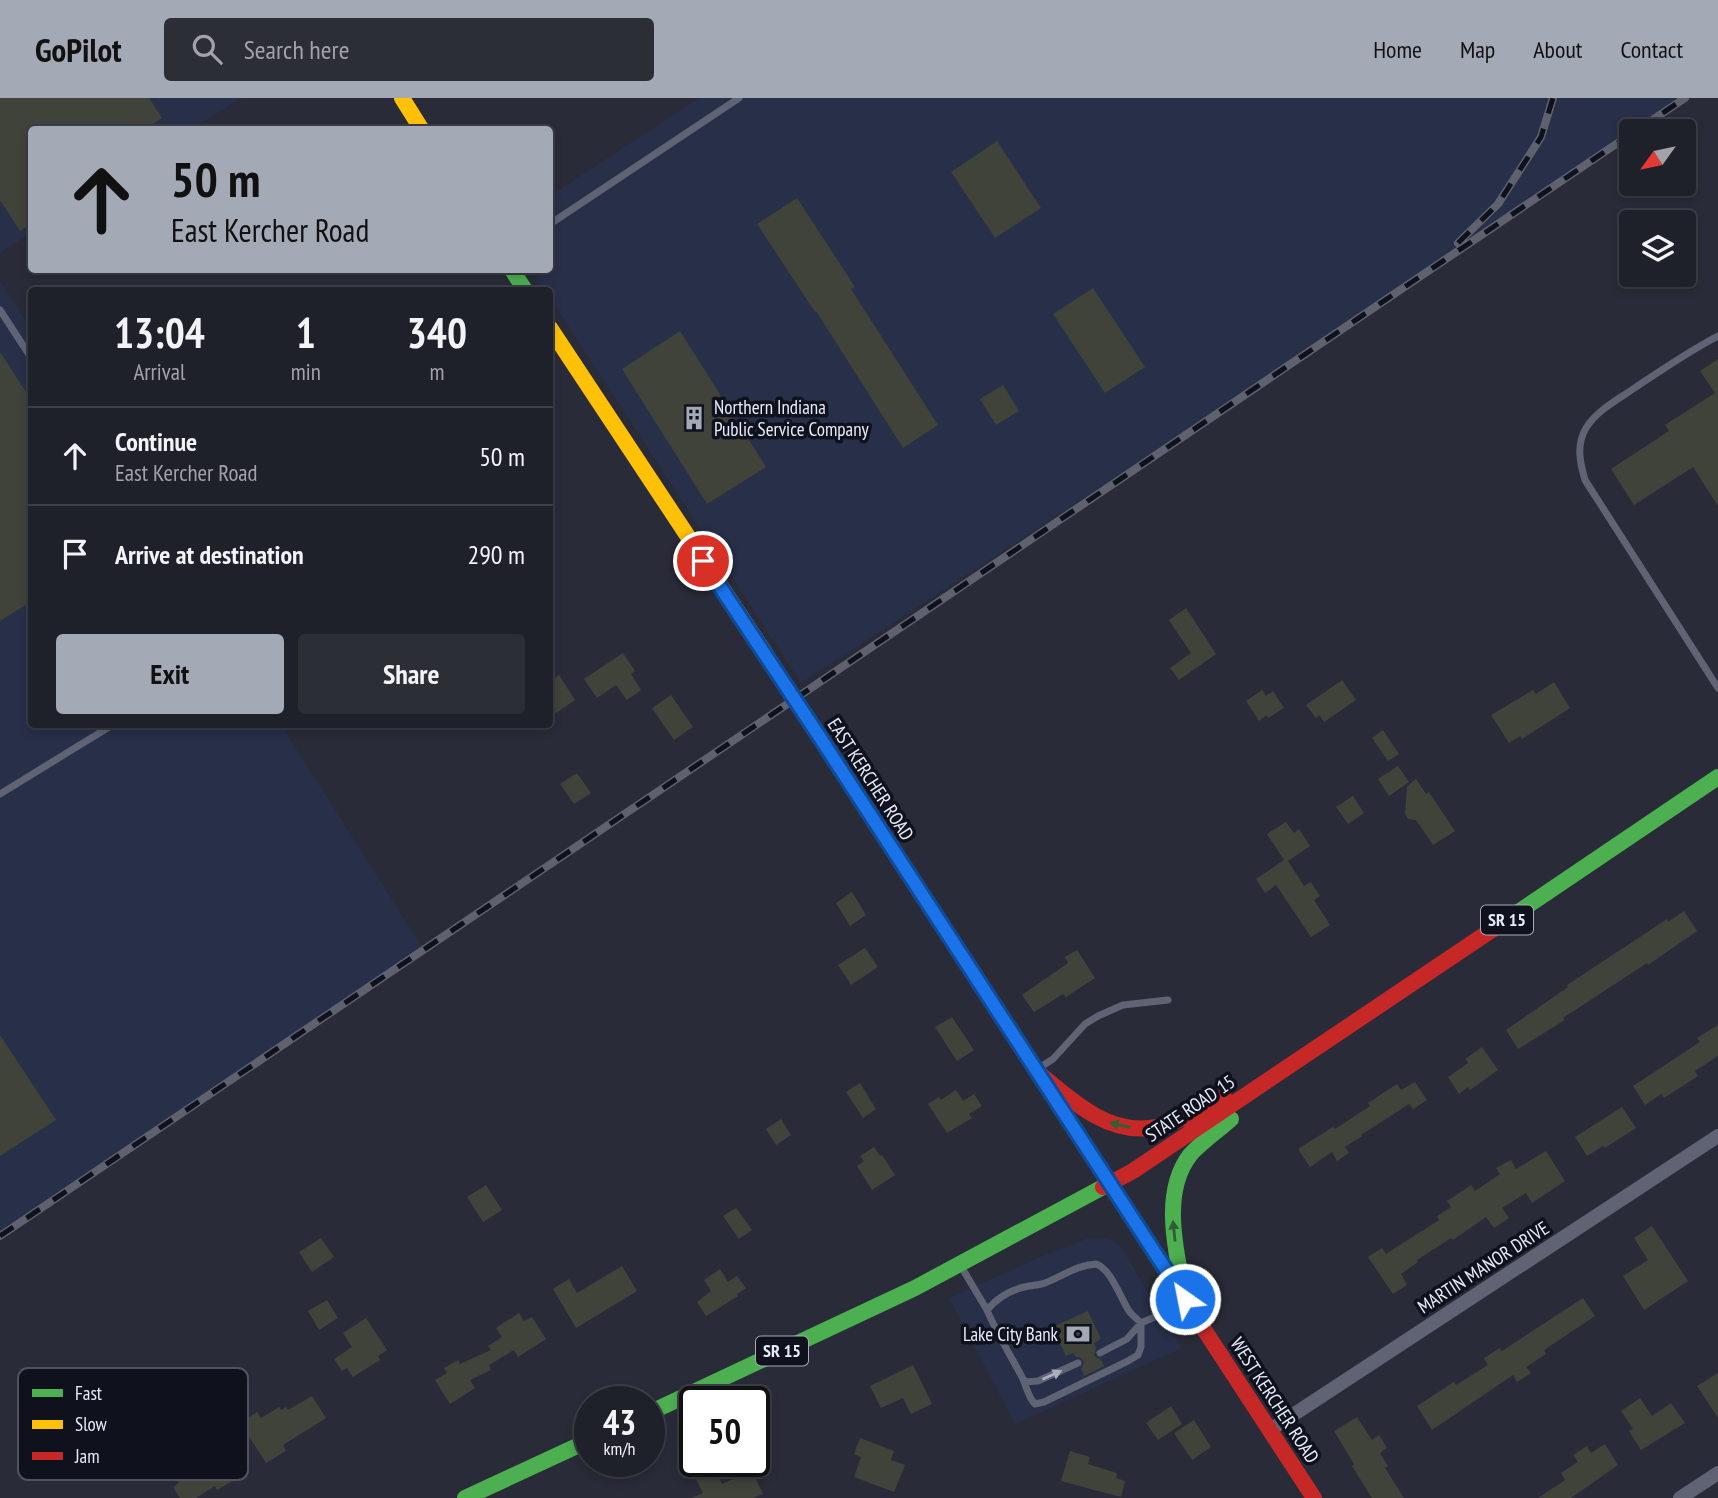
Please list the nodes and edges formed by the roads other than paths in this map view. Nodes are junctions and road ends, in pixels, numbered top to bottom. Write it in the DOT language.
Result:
graph roads {
  1 [pos="402,98"];
  2 [pos="739,98"];
  3 [pos="420,126"];
  4 [pos="553,222"];
  5 [pos="0,310"];
  6 [pos="553,333"];
  7 [pos="1718,336"];
  8 [pos="28,353"];
  9 [pos="1718,688"];
  10 [pos="107,728"];
  11 [pos="1718,777"];
  12 [pos="0,794"];
  13 [pos="1168,1000"];
  14 [pos="1296,1063"];
  15 [pos="1036,1071"];
  16 [pos="1718,1136"];
  17 [pos="1110,1184"];
  18 [pos="960,1264"];
  19 [pos="1185,1299"];
  20 [pos="987,1310"];
  21 [pos="1141,1323"];
  22 [pos="1100,1353"];
  23 [pos="1078,1363"];
  24 [pos="1024,1382"];
  25 [pos="665,1406"];
  26 [pos="1270,1430"];
  27 [pos="574,1447"];
  28 [pos="1718,1473"];
  29 [pos="465,1498"];
  30 [pos="1314,1498"];
  31 [pos="1680,1498"];
  1 -- 3 [label="main road"];
  2 -- 4 [label="lane"];
  5 -- 8 [label="lane"];
  6 -- 15 [label="main road, EAST KERCHER ROAD"];
  7 -- 9 [label="lane"];
  10 -- 12 [label="lane"];
  11 -- 14 [label="main road, STATE ROAD 15 / SR 15"];
  13 -- 15 [label="lane"];
  14 -- 15 [label="main road, one-way"];
  14 -- 17 [label="main road, STATE ROAD 15 / SR 15"];
  19 -- 14 [label="main road, one-way"];
  15 -- 17 [label="main road, EAST KERCHER ROAD"];
  16 -- 26 [label="street, MARTIN MANOR DRIVE"];
  17 -- 18 [label="main road, STATE ROAD 15 / SR 15"];
  17 -- 19 [label="main road, WEST KERCHER ROAD"];
  18 -- 20 [label="lane"];
  18 -- 25 [label="main road, STATE ROAD 15 / SR 15"];
  19 -- 21 [label="lane"];
  19 -- 26 [label="main road, WEST KERCHER ROAD"];
  20 -- 21 [label="lane"];
  20 -- 24 [label="lane"];
  21 -- 22 [label="lane"];
  21 -- 24 [label="lane"];
  24 -- 23 [label="lane, one-way"];
  26 -- 30 [label="main road, WEST KERCHER ROAD"];
  27 -- 29 [label="main road"];
  28 -- 31 [label="street"];
}
